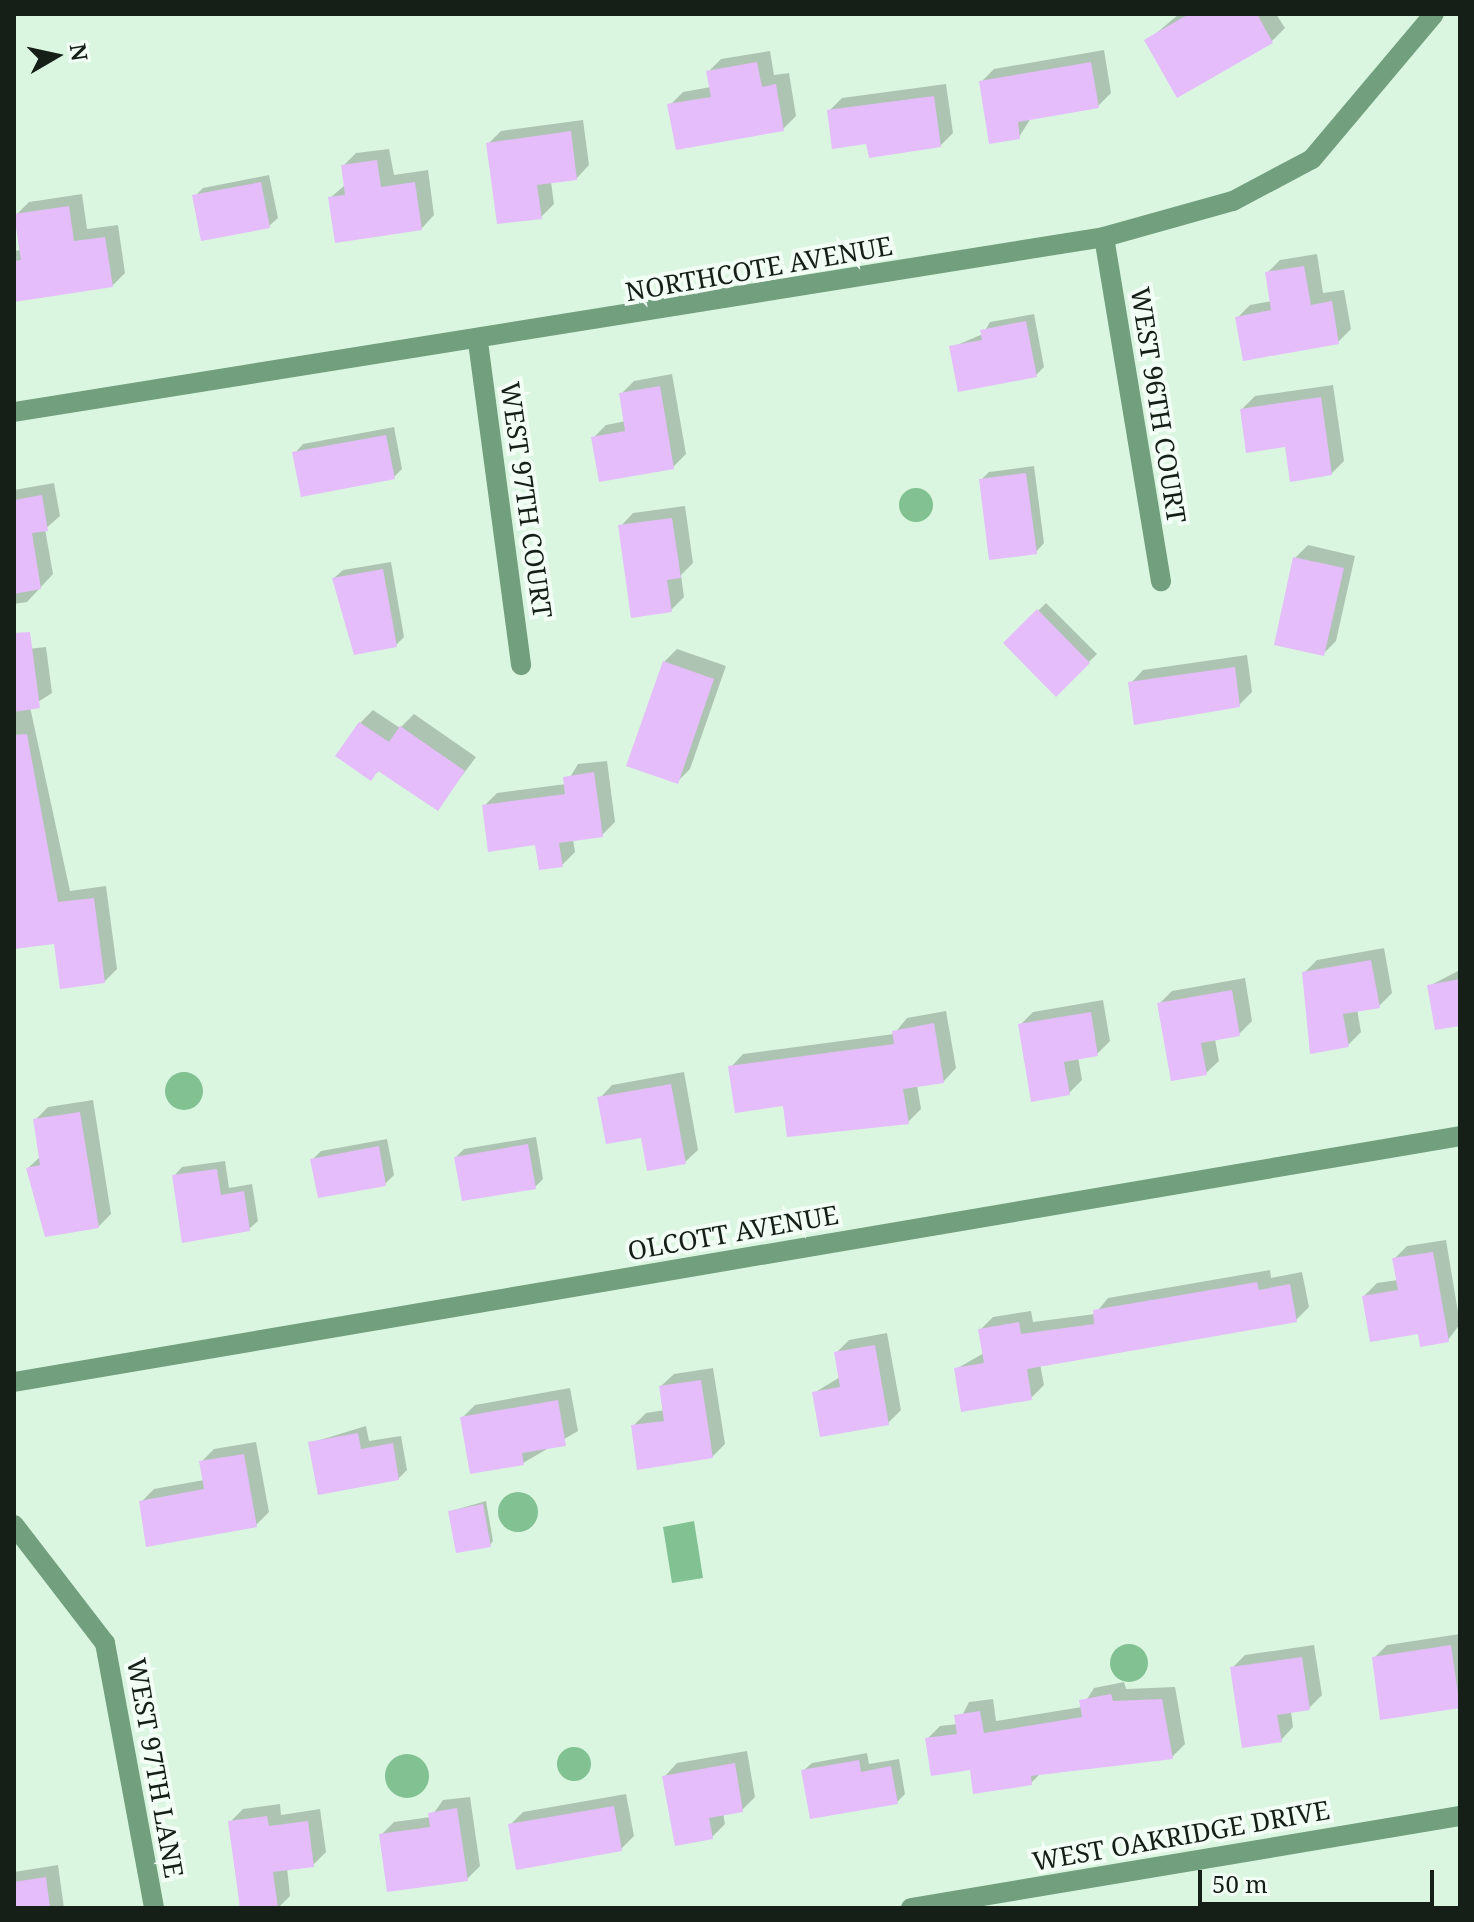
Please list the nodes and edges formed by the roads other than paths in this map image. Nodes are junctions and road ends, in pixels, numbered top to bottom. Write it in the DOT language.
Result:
graph roads {
  1 [pos="1434,14"];
  2 [pos="1104,237"];
  3 [pos="478,342"];
  4 [pos="14,412"];
  5 [pos="1161,581"];
  6 [pos="521,665"];
  7 [pos="1460,1136"];
  8 [pos="14,1382"];
  9 [pos="14,1525"];
  10 [pos="1460,1816"];
  11 [pos="154,1908"];
  12 [pos="911,1908"];
  1 -- 2 [label="street, NORTHCOTE AVENUE"];
  2 -- 3 [label="street, NORTHCOTE AVENUE"];
  2 -- 5 [label="street, WEST 96TH COURT"];
  3 -- 4 [label="street, NORTHCOTE AVENUE"];
  3 -- 6 [label="street, WEST 97TH COURT"];
  7 -- 8 [label="street, OLCOTT AVENUE"];
  9 -- 11 [label="street, WEST 97TH LANE"];
  10 -- 12 [label="street, WEST OAKRIDGE DRIVE"];
}
